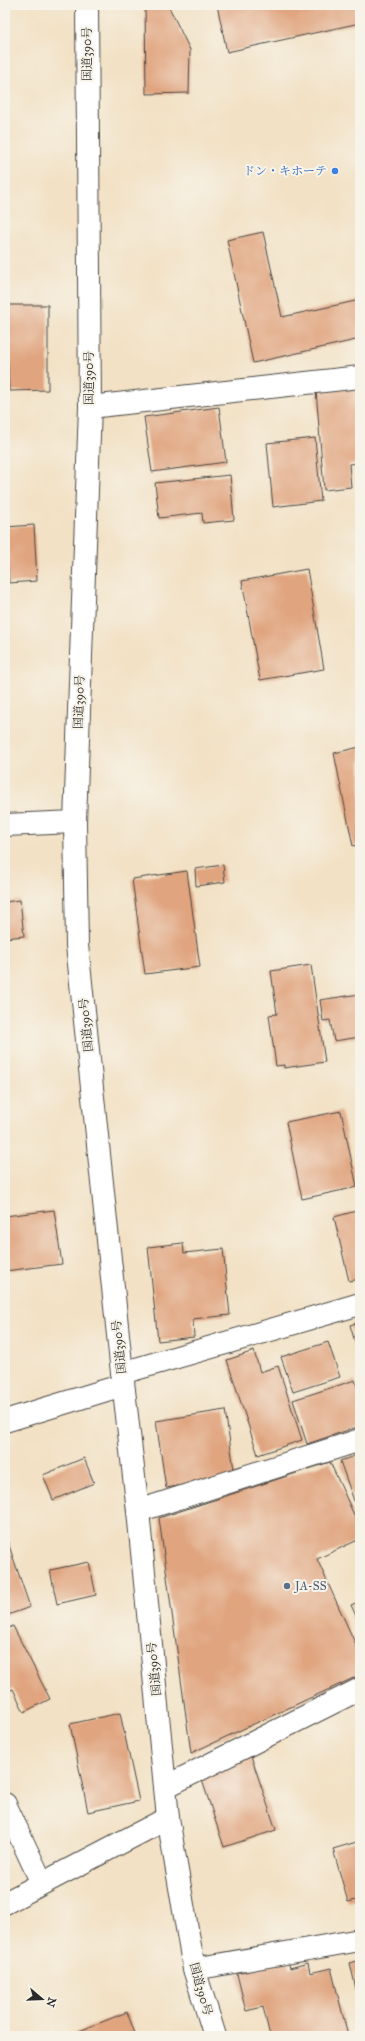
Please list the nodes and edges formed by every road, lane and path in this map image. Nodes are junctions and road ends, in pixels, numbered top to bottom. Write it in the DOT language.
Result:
graph roads {
  1 [pos="87,5"];
  2 [pos="360,377"];
  3 [pos="90,407"];
  4 [pos="75,822"];
  5 [pos="5,825"];
  6 [pos="360,1304"];
  7 [pos="123,1379"];
  8 [pos="5,1421"];
  9 [pos="360,1440"];
  10 [pos="138,1511"];
  11 [pos="360,1689"];
  12 [pos="165,1787"];
  13 [pos="5,1804"];
  14 [pos="168,1818"];
  15 [pos="42,1883"];
  16 [pos="5,1903"];
  17 [pos="360,1940"];
  18 [pos="194,1969"];
  19 [pos="215,2036"];
  1 -- 3 [label="main road, 国道390号"];
  2 -- 3 [label="main road"];
  3 -- 4 [label="main road, 国道390号"];
  4 -- 5 [label="main road"];
  4 -- 7 [label="main road, 国道390号"];
  6 -- 7 [label="main road"];
  7 -- 8 [label="main road"];
  7 -- 10 [label="main road, 国道390号"];
  9 -- 10 [label="main road"];
  10 -- 12 [label="main road, 国道390号"];
  11 -- 12 [label="main road"];
  12 -- 14 [label="main road, 国道390号"];
  13 -- 15 [label="main road"];
  14 -- 15 [label="main road"];
  14 -- 18 [label="main road, 国道390号"];
  15 -- 16 [label="main road"];
  17 -- 18 [label="main road"];
  18 -- 19 [label="main road, 国道390号"];
}
